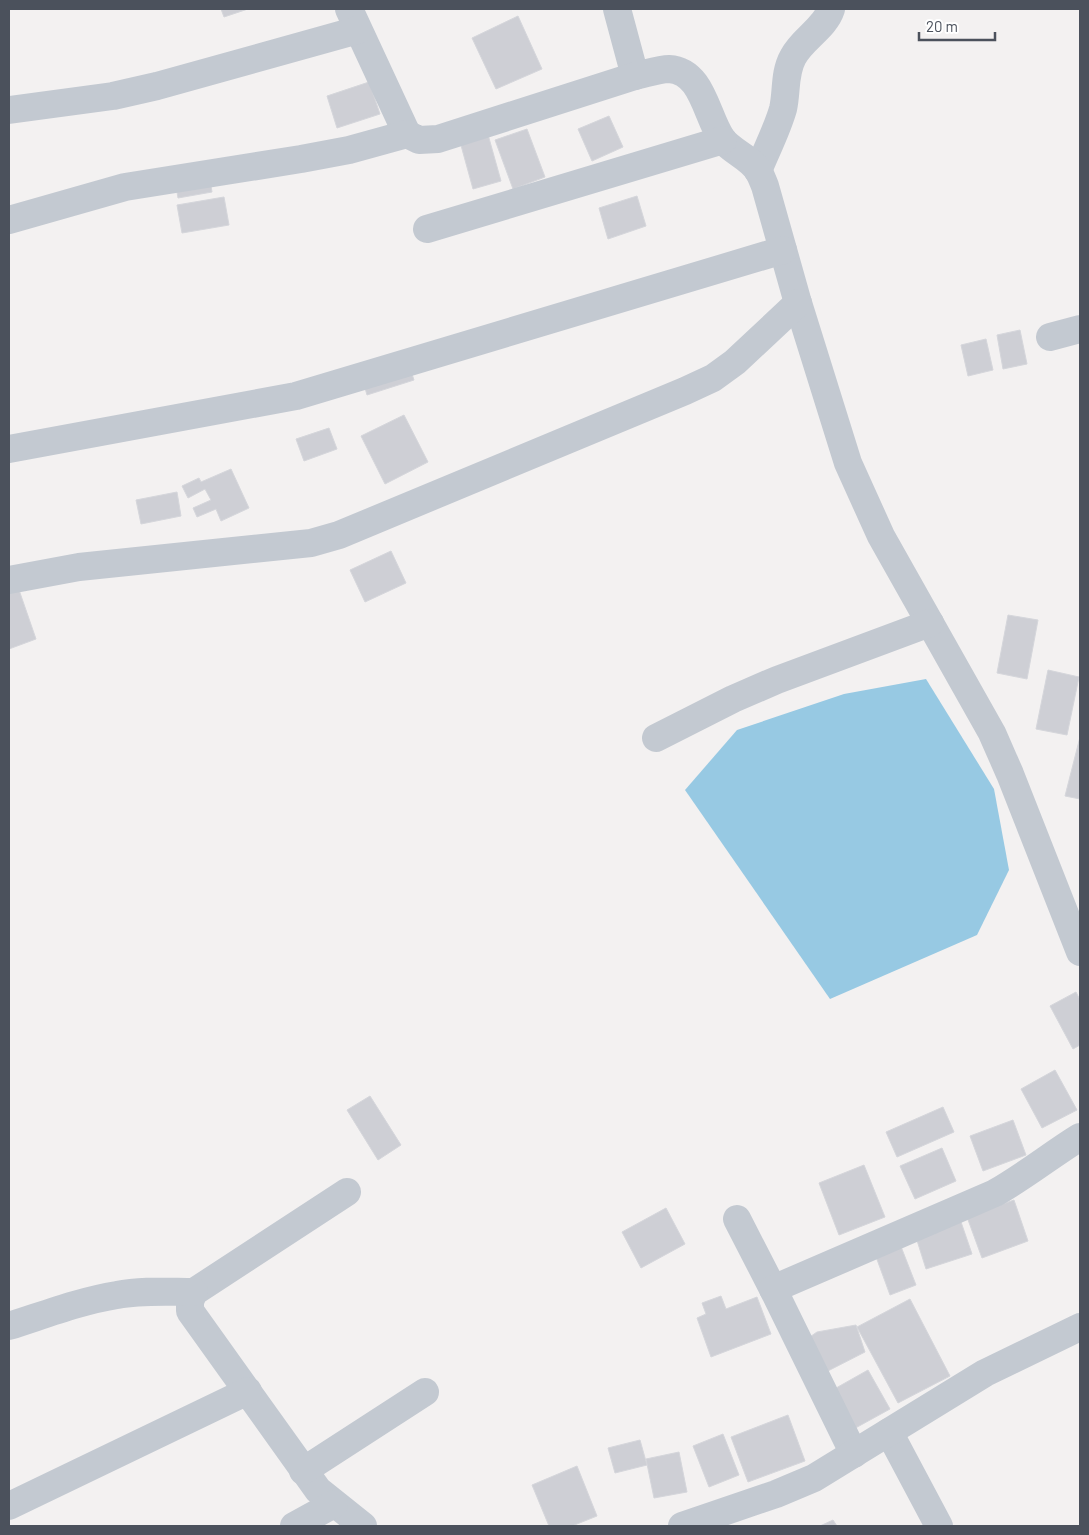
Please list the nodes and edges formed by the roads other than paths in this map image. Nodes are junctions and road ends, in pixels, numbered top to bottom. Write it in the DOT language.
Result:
graph roads {
  1 [pos="617,9"];
  2 [pos="831,9"];
  3 [pos="354,20"];
  4 [pos="635,76"];
  5 [pos="9,110"];
  6 [pos="407,134"];
  7 [pos="723,140"];
  8 [pos="758,171"];
  9 [pos="9,220"];
  10 [pos="428,229"];
  11 [pos="783,250"];
  12 [pos="798,303"];
  13 [pos="1080,329"];
  14 [pos="1050,338"];
  15 [pos="9,449"];
  16 [pos="9,580"];
  17 [pos="930,623"];
  18 [pos="656,738"];
  19 [pos="1080,952"];
  20 [pos="1080,1137"];
  21 [pos="347,1192"];
  22 [pos="737,1219"];
  23 [pos="773,1289"];
  24 [pos="194,1292"];
  25 [pos="9,1326"];
  26 [pos="1080,1327"];
  27 [pos="248,1391"];
  28 [pos="425,1392"];
  29 [pos="889,1432"];
  30 [pos="854,1454"];
  31 [pos="303,1471"];
  32 [pos="334,1504"];
  33 [pos="9,1506"];
  34 [pos="294,1526"];
  35 [pos="363,1526"];
  36 [pos="682,1526"];
  37 [pos="939,1526"];
  1 -- 4 [label="street"];
  2 -- 8 [label="street"];
  3 -- 5 [label="street"];
  3 -- 6 [label="street"];
  4 -- 6 [label="street"];
  4 -- 7 [label="street"];
  6 -- 9 [label="street"];
  7 -- 8 [label="street"];
  7 -- 10 [label="street"];
  8 -- 11 [label="street"];
  11 -- 12 [label="street"];
  11 -- 15 [label="street"];
  12 -- 16 [label="street"];
  12 -- 17 [label="street"];
  13 -- 14 [label="street"];
  17 -- 18 [label="street"];
  17 -- 19 [label="street"];
  20 -- 23 [label="street"];
  21 -- 24 [label="street"];
  22 -- 23 [label="street"];
  23 -- 30 [label="street"];
  24 -- 25 [label="street"];
  24 -- 27 [label="street"];
  26 -- 29 [label="street"];
  27 -- 31 [label="street"];
  27 -- 33 [label="street"];
  28 -- 31 [label="street"];
  29 -- 30 [label="street"];
  29 -- 37 [label="street"];
  30 -- 36 [label="street"];
  31 -- 32 [label="street"];
  32 -- 34 [label="street"];
  32 -- 35 [label="street"];
}
